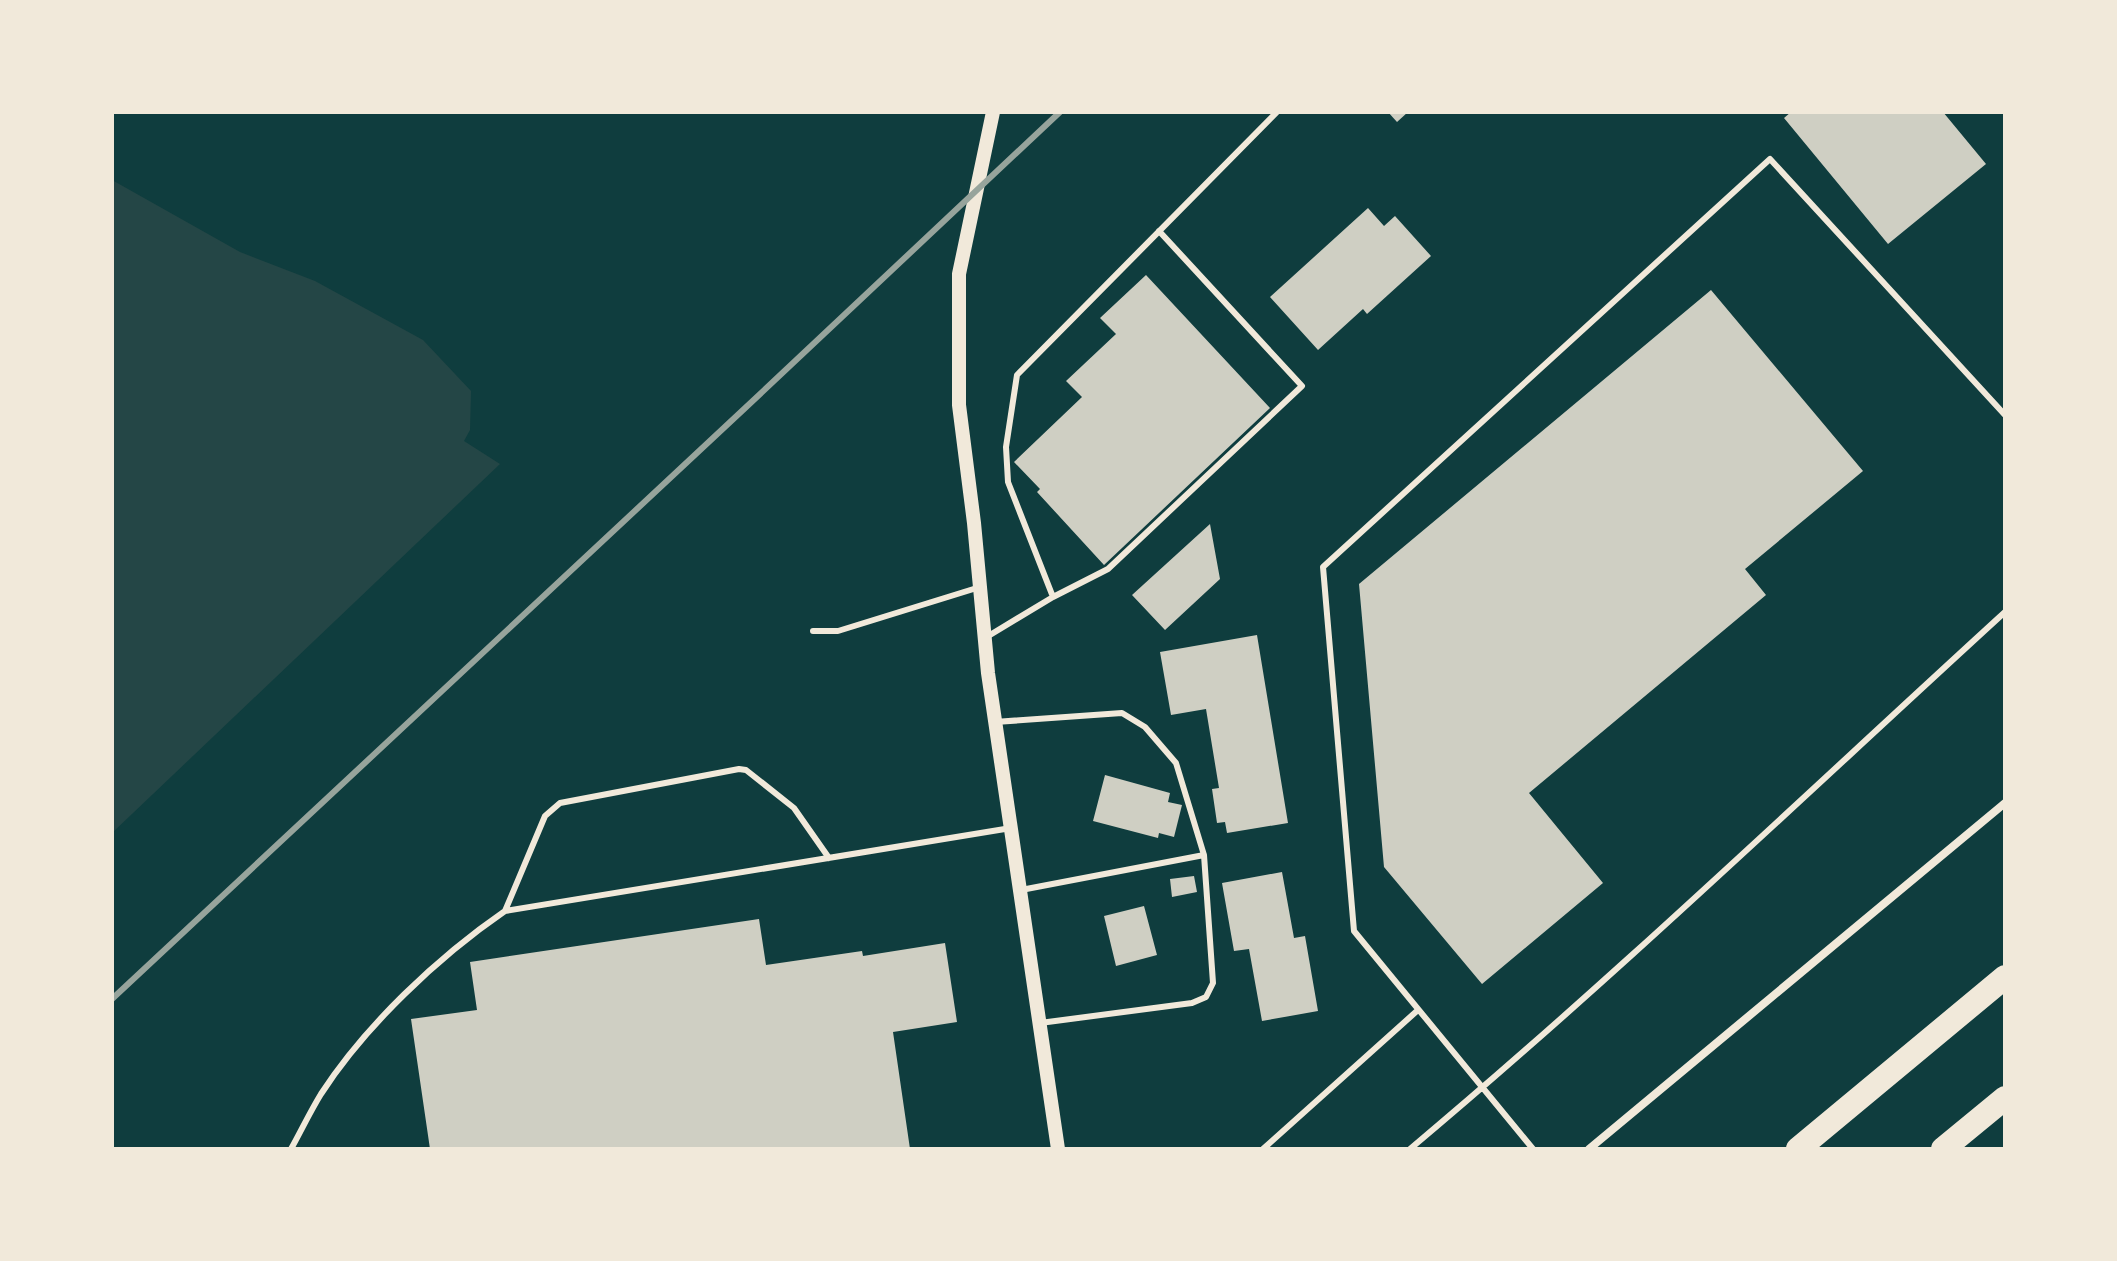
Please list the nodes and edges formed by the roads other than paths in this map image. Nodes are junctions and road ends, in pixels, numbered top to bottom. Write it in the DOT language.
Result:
graph roads {
  1 [pos="1277,112"];
  2 [pos="992,114"];
  3 [pos="1159,231"];
  4 [pos="2005,415"];
  5 [pos="980,587"];
  6 [pos="1053,597"];
  7 [pos="2005,612"];
  8 [pos="813,631"];
  9 [pos="985,638"];
  10 [pos="995,722"];
  11 [pos="2005,803"];
  12 [pos="1011,828"];
  13 [pos="1204,855"];
  14 [pos="829,858"];
  15 [pos="1020,890"];
  16 [pos="505,911"];
  17 [pos="2005,977"];
  18 [pos="1418,1010"];
  19 [pos="1040,1023"];
  20 [pos="1483,1088"];
  21 [pos="2005,1098"];
  22 [pos="291,1149"];
  23 [pos="1058,1149"];
  24 [pos="1263,1149"];
  25 [pos="1410,1149"];
  26 [pos="1533,1149"];
  27 [pos="1589,1149"];
  28 [pos="1798,1149"];
  29 [pos="1943,1149"];
  1 -- 3 [label="lane"];
  2 -- 5 [label="street"];
  3 -- 6 [label="lane"];
  3 -- 6 [label="lane"];
  4 -- 18 [label="lane"];
  5 -- 8 [label="lane"];
  5 -- 9 [label="street"];
  6 -- 9 [label="lane"];
  7 -- 20 [label="lane"];
  9 -- 10 [label="street"];
  10 -- 12 [label="street"];
  10 -- 13 [label="lane"];
  11 -- 27 [label="street"];
  12 -- 14 [label="lane"];
  12 -- 15 [label="street"];
  13 -- 15 [label="lane"];
  13 -- 19 [label="lane"];
  14 -- 16 [label="lane"];
  14 -- 16 [label="lane"];
  15 -- 19 [label="street"];
  16 -- 22 [label="lane"];
  17 -- 28 [label="highway"];
  18 -- 20 [label="lane"];
  18 -- 24 [label="lane"];
  19 -- 23 [label="street"];
  20 -- 25 [label="lane"];
  20 -- 26 [label="lane"];
  21 -- 29 [label="highway"];
}
